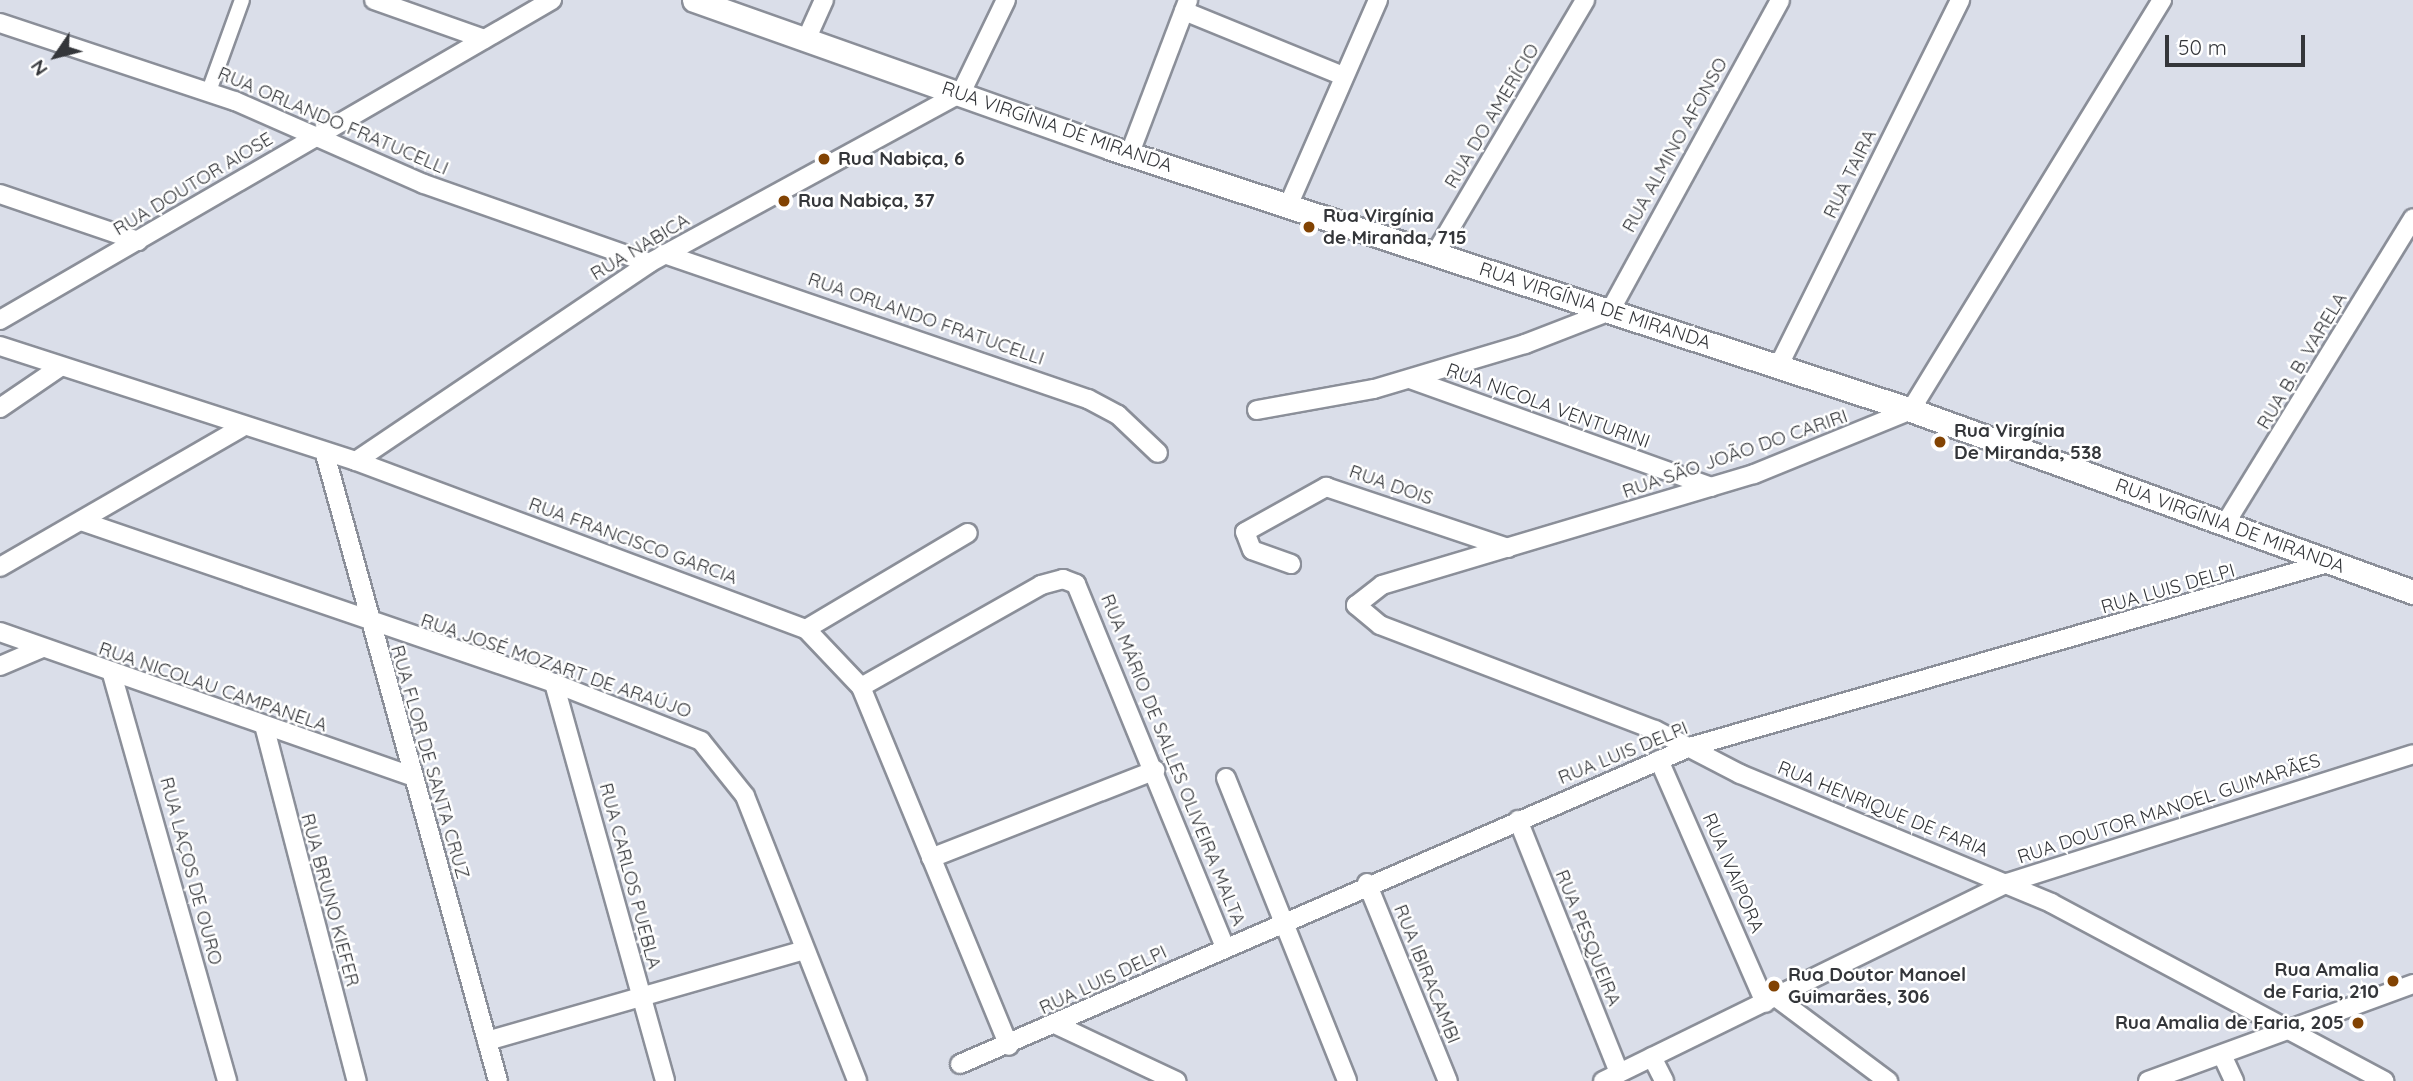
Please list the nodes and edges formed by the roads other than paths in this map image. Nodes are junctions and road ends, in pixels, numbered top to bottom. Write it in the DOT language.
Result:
graph roads {
  1 [pos="242,0"];
  2 [pos="374,0"];
  3 [pos="552,0"];
  4 [pos="694,0"];
  5 [pos="824,0"];
  6 [pos="1006,0"];
  7 [pos="1378,0"];
  8 [pos="1585,0"];
  9 [pos="1780,0"];
  10 [pos="1960,0"];
  11 [pos="2162,0"];
  12 [pos="1186,5"];
  13 [pos="0,23"];
  14 [pos="484,39"];
  15 [pos="806,40"];
  16 [pos="1343,76"];
  17 [pos="209,91"];
  18 [pos="961,93"];
  19 [pos="314,137"];
  20 [pos="1130,153"];
  21 [pos="0,194"];
  22 [pos="1288,206"];
  23 [pos="2413,218"];
  24 [pos="138,241"];
  25 [pos="1436,254"];
  26 [pos="657,258"];
  27 [pos="1609,311"];
  28 [pos="0,320"];
  29 [pos="0,346"];
  30 [pos="1778,367"];
  31 [pos="60,368"];
  32 [pos="1410,379"];
  33 [pos="0,408"];
  34 [pos="1257,410"];
  35 [pos="1911,410"];
  36 [pos="241,428"];
  37 [pos="1158,453"];
  38 [pos="325,454"];
  39 [pos="356,461"];
  40 [pos="1711,487"];
  41 [pos="81,521"];
  42 [pos="2225,524"];
  43 [pos="968,533"];
  44 [pos="1508,548"];
  45 [pos="2331,562"];
  46 [pos="1291,564"];
  47 [pos="0,567"];
  48 [pos="2413,592"];
  49 [pos="1356,604"];
  50 [pos="368,621"];
  51 [pos="806,629"];
  52 [pos="0,632"];
  53 [pos="42,648"];
  54 [pos="0,666"];
  55 [pos="112,674"];
  56 [pos="554,683"];
  57 [pos="861,687"];
  58 [pos="265,729"];
  59 [pos="1690,747"];
  60 [pos="2413,754"];
  61 [pos="1659,761"];
  62 [pos="1155,769"];
  63 [pos="413,777"];
  64 [pos="1226,778"];
  65 [pos="1518,820"];
  66 [pos="931,858"];
  67 [pos="1367,883"];
  68 [pos="2007,883"];
  69 [pos="1280,921"];
  70 [pos="1225,947"];
  71 [pos="804,950"];
  72 [pos="2413,984"];
  73 [pos="641,997"];
  74 [pos="1771,1001"];
  75 [pos="1057,1025"];
  76 [pos="2291,1028"];
  77 [pos="487,1041"];
  78 [pos="1009,1046"];
  79 [pos="2222,1055"];
  80 [pos="1652,1057"];
  81 [pos="960,1064"];
  82 [pos="1611,1077"];
  83 [pos="1870,1077"];
  84 [pos="227,1081"];
  85 [pos="358,1081"];
  86 [pos="498,1081"];
  87 [pos="665,1081"];
  88 [pos="857,1081"];
  89 [pos="1176,1081"];
  90 [pos="1347,1081"];
  91 [pos="1448,1081"];
  92 [pos="1664,1081"];
  93 [pos="1888,1081"];
  94 [pos="2148,1081"];
  95 [pos="2234,1081"];
  96 [pos="2384,1081"];
  1 -- 17 [label="street"];
  2 -- 14 [label="street"];
  3 -- 14 [label="street, RUA DOUTOR AIOSE"];
  4 -- 15 [label="street, RUA VIRGÍNIA DE MIRANDA"];
  5 -- 15 [label="street"];
  6 -- 18 [label="street"];
  7 -- 16 [label="street"];
  8 -- 25 [label="street, RUA DO AMERÍCIO"];
  9 -- 27 [label="street, RUA ALMINO AFONSO"];
  10 -- 30 [label="street, RUA TAIRA"];
  11 -- 35 [label="street"];
  12 -- 16 [label="street"];
  12 -- 20 [label="street"];
  13 -- 17 [label="street, RUA ORLANDO FRATUCELLI"];
  14 -- 19 [label="street, RUA DOUTOR AIOSE"];
  15 -- 18 [label="street, RUA VIRGÍNIA DE MIRANDA"];
  16 -- 22 [label="street"];
  17 -- 19 [label="street, RUA ORLANDO FRATUCELLI"];
  18 -- 20 [label="street, RUA VIRGÍNIA DE MIRANDA"];
  18 -- 26 [label="street, RUA NABICA"];
  19 -- 24 [label="street, RUA DOUTOR AIOSE"];
  19 -- 26 [label="street, RUA ORLANDO FRATUCELLI"];
  20 -- 22 [label="street, RUA VIRGÍNIA DE MIRANDA"];
  21 -- 24 [label="street"];
  22 -- 25 [label="street, RUA VIRGÍNIA DE MIRANDA"];
  23 -- 42 [label="street, RUA B. B. VARELA"];
  24 -- 28 [label="street, RUA DOUTOR AIOSE"];
  25 -- 27 [label="street, RUA VIRGÍNIA DE MIRANDA"];
  26 -- 37 [label="street, RUA ORLANDO FRATUCELLI"];
  26 -- 39 [label="street, RUA NABICA"];
  27 -- 30 [label="street, RUA VIRGÍNIA DE MIRANDA"];
  27 -- 32 [label="street"];
  29 -- 31 [label="street, RUA FRANCISCO GARCIA"];
  30 -- 35 [label="street, RUA VIRGÍNIA DE MIRANDA"];
  31 -- 33 [label="street"];
  31 -- 36 [label="street, RUA FRANCISCO GARCIA"];
  32 -- 34 [label="street"];
  32 -- 40 [label="street, RUA NICOLA VENTURINI"];
  35 -- 40 [label="street, RUA SÃO JOÃO DO CARIRI"];
  35 -- 42 [label="street, RUA VIRGÍNIA DE MIRANDA"];
  36 -- 38 [label="street, RUA FRANCISCO GARCIA"];
  36 -- 41 [label="street"];
  38 -- 39 [label="street, RUA FRANCISCO GARCIA"];
  38 -- 50 [label="street, RUA FLOR DE SANTA CRUZ"];
  39 -- 51 [label="street, RUA FRANCISCO GARCIA"];
  40 -- 44 [label="street, RUA SÃO JOÃO DO CARIRI"];
  41 -- 47 [label="street"];
  41 -- 50 [label="street, RUA JOSÉ MOZART DE ARAÚJO"];
  42 -- 45 [label="street, RUA VIRGÍNIA DE MIRANDA"];
  43 -- 51 [label="street"];
  44 -- 46 [label="street, RUA DOIS"];
  44 -- 49 [label="street, RUA SÃO JOÃO DO CARIRI"];
  45 -- 48 [label="street, RUA VIRGÍNIA DE MIRANDA"];
  45 -- 59 [label="street, RUA LUIS DELPI"];
  49 -- 59 [label="street, RUA HENRIQUE DE FARIA"];
  50 -- 56 [label="street, RUA JOSÉ MOZART DE ARAÚJO"];
  50 -- 63 [label="street, RUA FLOR DE SANTA CRUZ"];
  51 -- 57 [label="street, RUA FRANCISCO GARCIA"];
  52 -- 53 [label="street, RUA NICOLAU CAMPANELA"];
  53 -- 54 [label="street"];
  53 -- 55 [label="street, RUA NICOLAU CAMPANELA"];
  55 -- 58 [label="street, RUA NICOLAU CAMPANELA"];
  55 -- 84 [label="street, RUA LAÇOS DE OURO"];
  56 -- 71 [label="street, RUA JOSÉ MOZART DE ARAÚJO"];
  56 -- 73 [label="street, RUA CARLOS PUEBLA"];
  57 -- 62 [label="street, RUA MÁRIO DE SALLES OLIVEIRA MALTA"];
  57 -- 66 [label="street, RUA FRANCISCO GARCIA"];
  58 -- 63 [label="street, RUA NICOLAU CAMPANELA"];
  58 -- 85 [label="street, RUA BRUNO KIEFER"];
  59 -- 61 [label="street, RUA LUIS DELPI"];
  59 -- 68 [label="street, RUA HENRIQUE DE FARIA"];
  60 -- 68 [label="street, RUA DOUTOR MANOEL GUIMARÃES"];
  61 -- 65 [label="street, RUA LUIS DELPI"];
  61 -- 74 [label="street, RUA IVAIPORA"];
  62 -- 66 [label="street"];
  62 -- 70 [label="street, RUA MÁRIO DE SALLES OLIVEIRA MALTA"];
  63 -- 77 [label="street, RUA FLOR DE SANTA CRUZ"];
  64 -- 69 [label="street"];
  65 -- 67 [label="street, RUA LUIS DELPI"];
  65 -- 82 [label="street, RUA PESQUEIRA"];
  66 -- 78 [label="street, RUA FRANCISCO GARCIA"];
  67 -- 69 [label="street, RUA LUIS DELPI"];
  67 -- 91 [label="street, RUA IBIRACAMBI"];
  68 -- 74 [label="street, RUA DOUTOR MANOEL GUIMARÃES"];
  68 -- 76 [label="street, RUA HENRIQUE DE FARIA"];
  69 -- 70 [label="street, RUA LUIS DELPI"];
  69 -- 90 [label="street"];
  70 -- 75 [label="street, RUA LUIS DELPI"];
  71 -- 73 [label="street"];
  71 -- 88 [label="street, RUA JOSÉ MOZART DE ARAÚJO"];
  72 -- 76 [label="street"];
  73 -- 77 [label="street"];
  73 -- 87 [label="street, RUA CARLOS PUEBLA"];
  74 -- 80 [label="street, RUA DOUTOR MANOEL GUIMARÃES"];
  74 -- 83 [label="street"];
  75 -- 78 [label="street, RUA LUIS DELPI"];
  75 -- 89 [label="street"];
  76 -- 79 [label="street"];
  76 -- 96 [label="street, RUA HENRIQUE DE FARIA"];
  77 -- 86 [label="street, RUA FLOR DE SANTA CRUZ"];
  78 -- 81 [label="street, RUA LUIS DELPI"];
  79 -- 94 [label="street"];
  79 -- 95 [label="street"];
  80 -- 82 [label="street, RUA DOUTOR MANOEL GUIMARÃES"];
  80 -- 92 [label="street"];
  83 -- 93 [label="street"];
}
